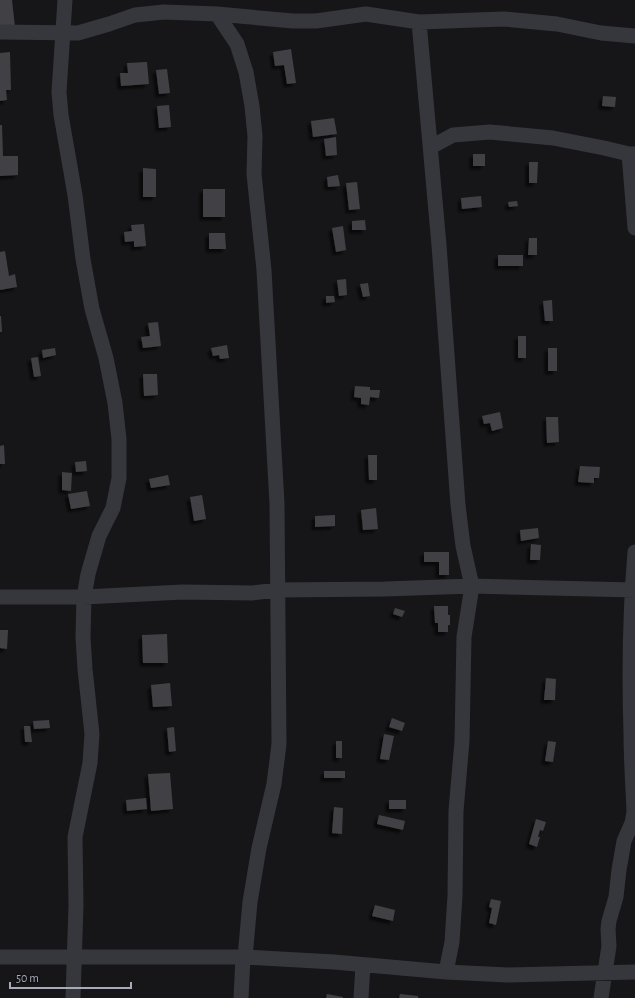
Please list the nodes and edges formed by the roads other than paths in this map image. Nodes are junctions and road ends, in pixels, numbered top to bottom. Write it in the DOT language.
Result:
graph roads {
  1 [pos="65,0"];
  2 [pos="217,14"];
  3 [pos="419,22"];
  4 [pos="0,32"];
  5 [pos="64,33"];
  6 [pos="635,36"];
  7 [pos="431,147"];
  8 [pos="632,154"];
  9 [pos="635,228"];
  10 [pos="635,552"];
  11 [pos="472,586"];
  12 [pos="277,590"];
  13 [pos="633,590"];
  14 [pos="0,597"];
  15 [pos="84,597"];
  16 [pos="0,957"];
  17 [pos="244,957"];
  18 [pos="74,958"];
  19 [pos="363,965"];
  20 [pos="446,972"];
  21 [pos="635,972"];
  22 [pos="604,973"];
  23 [pos="73,998"];
  24 [pos="241,998"];
  25 [pos="361,998"];
  26 [pos="601,998"];
  1 -- 5 [label="street"];
  2 -- 3 [label="street"];
  2 -- 5 [label="street"];
  2 -- 12 [label="street"];
  3 -- 6 [label="street"];
  3 -- 7 [label="street"];
  4 -- 5 [label="street"];
  5 -- 15 [label="street"];
  7 -- 8 [label="street"];
  7 -- 11 [label="street"];
  8 -- 9 [label="street"];
  10 -- 13 [label="street"];
  11 -- 12 [label="street"];
  11 -- 13 [label="street"];
  11 -- 20 [label="street"];
  12 -- 15 [label="street"];
  12 -- 17 [label="street"];
  13 -- 22 [label="street"];
  14 -- 15 [label="street"];
  15 -- 18 [label="street"];
  16 -- 18 [label="street"];
  17 -- 18 [label="street"];
  17 -- 19 [label="street"];
  17 -- 24 [label="street"];
  18 -- 23 [label="street"];
  19 -- 20 [label="street"];
  19 -- 25 [label="street"];
  20 -- 22 [label="street"];
  21 -- 22 [label="street"];
  22 -- 26 [label="street"];
}
